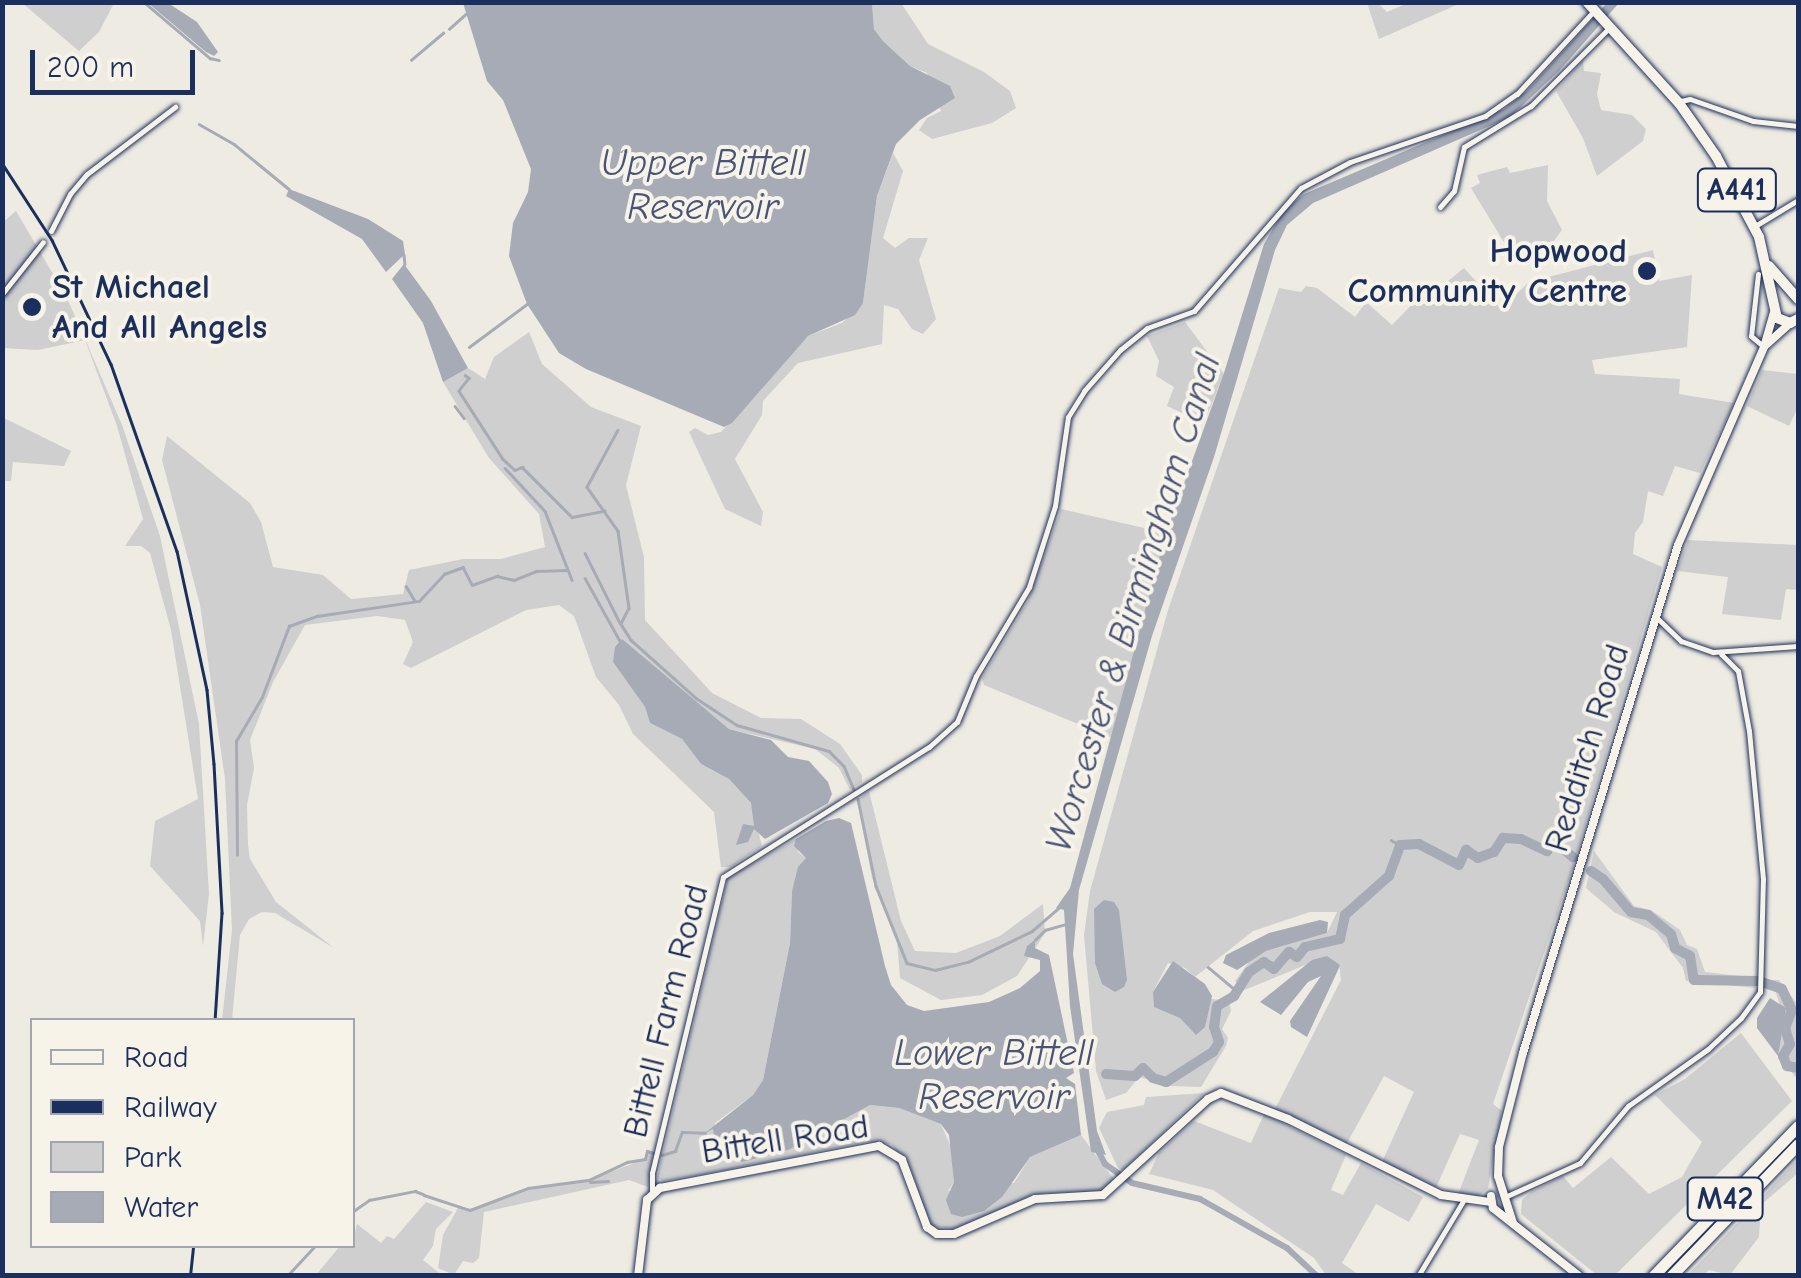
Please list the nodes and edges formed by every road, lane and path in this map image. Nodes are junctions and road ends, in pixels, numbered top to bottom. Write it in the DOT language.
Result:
graph roads {
  1 [pos="1592,8"];
  2 [pos="1609,24"];
  3 [pos="1678,103"];
  4 [pos="174,107"];
  5 [pos="1798,126"];
  6 [pos="1798,200"];
  7 [pos="1440,206"];
  8 [pos="1755,226"];
  9 [pos="52,231"];
  10 [pos="43,242"];
  11 [pos="1766,261"];
  12 [pos="1758,274"];
  13 [pos="2,294"];
  14 [pos="1795,297"];
  15 [pos="1774,309"];
  16 [pos="1796,321"];
  17 [pos="1764,347"];
  18 [pos="1656,618"];
  19 [pos="1798,646"];
  20 [pos="1748,652"];
  21 [pos="1721,654"];
  22 [pos="1738,671"];
  23 [pos="1798,1126"];
  24 [pos="1798,1144"];
  25 [pos="1498,1176"];
  26 [pos="652,1192"];
  27 [pos="1504,1194"];
  28 [pos="1490,1199"];
  29 [pos="1463,1201"];
  30 [pos="1502,1208"];
  31 [pos="638,1276"];
  32 [pos="1418,1276"];
  33 [pos="1579,1276"];
  34 [pos="1653,1276"];
  35 [pos="1671,1276"];
  1 -- 2 [label="highway, Redditch Road / A441"];
  1 -- 26 [label="street, Bittell Farm Road"];
  2 -- 3 [label="highway, Redditch Road / A441"];
  2 -- 7 [label="street"];
  3 -- 5 [label="street"];
  3 -- 8 [label="highway, Redditch Road / A441"];
  4 -- 9 [label="street"];
  6 -- 8 [label="street"];
  8 -- 11 [label="highway, Redditch Road / A441"];
  10 -- 13 [label="street"];
  11 -- 14 [label="highway, Redditch Road / A441"];
  11 -- 15 [label="highway, Redditch Road / A441"];
  12 -- 17 [label="street"];
  14 -- 15 [label="highway"];
  15 -- 16 [label="highway"];
  15 -- 17 [label="main road, Redditch Road"];
  16 -- 17 [label="main road, Redditch Road"];
  17 -- 18 [label="main road, Redditch Road"];
  18 -- 21 [label="street"];
  18 -- 25 [label="main road, Redditch Road"];
  19 -- 20 [label="street"];
  20 -- 21 [label="street"];
  20 -- 22 [label="street"];
  21 -- 22 [label="street"];
  22 -- 27 [label="street"];
  23 -- 34 [label="highway, M42"];
  24 -- 35 [label="highway, M42"];
  25 -- 27 [label="main road, Redditch Road"];
  25 -- 28 [label="main road, Redditch Road"];
  26 -- 29 [label="main road, Bittell Road"];
  26 -- 31 [label="main road"];
  27 -- 28 [label="main road"];
  27 -- 30 [label="main road, Redditch Road"];
  28 -- 29 [label="main road, Bittell Road"];
  28 -- 30 [label="main road"];
  29 -- 32 [label="street"];
  30 -- 33 [label="main road"];
}
